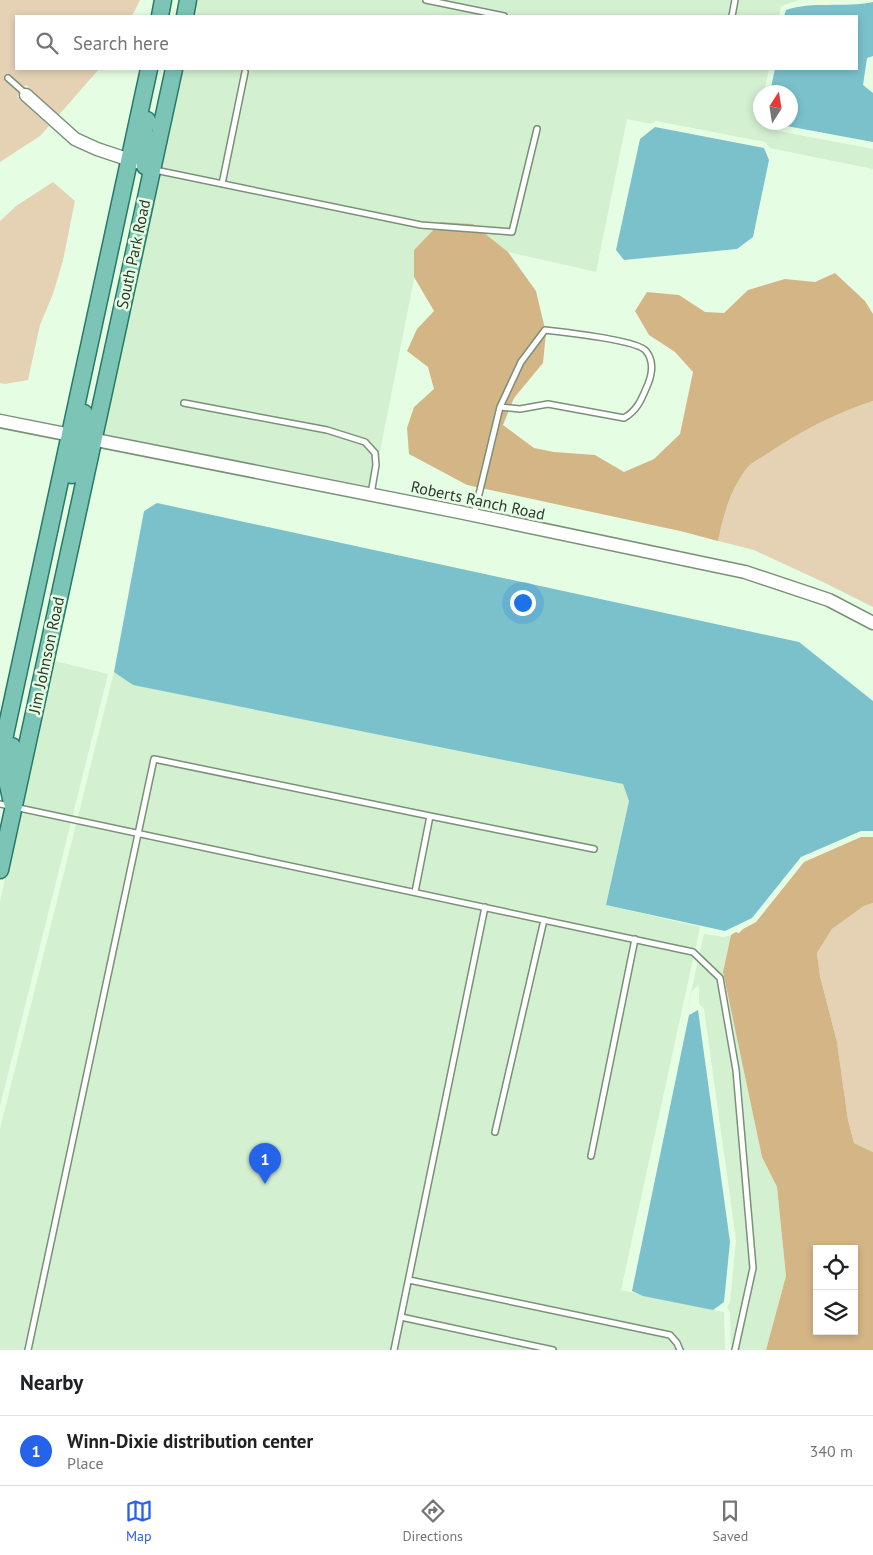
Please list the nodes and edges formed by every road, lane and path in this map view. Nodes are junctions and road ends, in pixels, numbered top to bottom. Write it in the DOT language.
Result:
graph roads {
  1 [pos="163,0"];
  2 [pos="170,0"];
  3 [pos="188,0"];
  4 [pos="426,0"];
  5 [pos="736,0"];
  6 [pos="160,15"];
  7 [pos="169,15"];
  8 [pos="185,15"];
  9 [pos="499,15"];
  10 [pos="732,15"];
  11 [pos="149,70"];
  12 [pos="158,70"];
  13 [pos="174,70"];
  14 [pos="245,72"];
  15 [pos="8,78"];
  16 [pos="26,95"];
  17 [pos="537,129"];
  18 [pos="129,159"];
  19 [pos="148,168"];
  20 [pos="222,184"];
  21 [pos="184,403"];
  22 [pos="500,407"];
  23 [pos="0,421"];
  24 [pos="81,437"];
  25 [pos="371,494"];
  26 [pos="474,515"];
  27 [pos="31,615"];
  28 [pos="873,623"];
  29 [pos="0,758"];
  30 [pos="6,806"];
  31 [pos="430,816"];
  32 [pos="138,834"];
  33 [pos="594,849"];
  34 [pos="0,870"];
  35 [pos="416,892"];
  36 [pos="485,907"];
  37 [pos="544,920"];
  38 [pos="635,939"];
  39 [pos="495,1132"];
  40 [pos="591,1156"];
  41 [pos="409,1280"];
  42 [pos="401,1317"];
  43 [pos="28,1350"];
  44 [pos="394,1350"];
  45 [pos="553,1350"];
  46 [pos="680,1350"];
  47 [pos="735,1350"];
  1 -- 6 [label="main road"];
  2 -- 7 [label="main road"];
  3 -- 8 [label="main road"];
  4 -- 9 [label="lane"];
  5 -- 10 [label="lane"];
  11 -- 18 [label="main road, South Park Road"];
  12 -- 19 [label="main road"];
  13 -- 19 [label="main road, South Park Road"];
  14 -- 20 [label="lane"];
  15 -- 16 [label="lane"];
  16 -- 18 [label="street"];
  17 -- 20 [label="lane"];
  18 -- 19 [label="street"];
  18 -- 24 [label="main road, South Park Road"];
  19 -- 20 [label="lane"];
  19 -- 24 [label="main road, South Park Road"];
  21 -- 25 [label="lane"];
  22 -- 22 [label="lane"];
  22 -- 26 [label="lane"];
  23 -- 24 [label="street, Roberts Ranch Road"];
  24 -- 25 [label="street, Roberts Ranch Road"];
  24 -- 27 [label="main road, Jim Johnson Road"];
  24 -- 30 [label="main road, Jim Johnson Road"];
  25 -- 26 [label="street, Roberts Ranch Road"];
  26 -- 28 [label="street, Roberts Ranch Road"];
  27 -- 29 [label="main road, Jim Johnson Road"];
  27 -- 30 [label="main road"];
  30 -- 32 [label="lane"];
  30 -- 34 [label="main road, Jim Johnson Road"];
  31 -- 32 [label="lane"];
  31 -- 33 [label="lane"];
  31 -- 35 [label="lane"];
  32 -- 35 [label="lane"];
  32 -- 43 [label="lane"];
  35 -- 36 [label="lane"];
  36 -- 37 [label="lane"];
  36 -- 41 [label="lane"];
  37 -- 38 [label="lane"];
  37 -- 39 [label="lane"];
  38 -- 40 [label="lane"];
  38 -- 47 [label="lane"];
  41 -- 42 [label="lane"];
  41 -- 46 [label="lane"];
  42 -- 44 [label="lane"];
  42 -- 45 [label="lane"];
}
